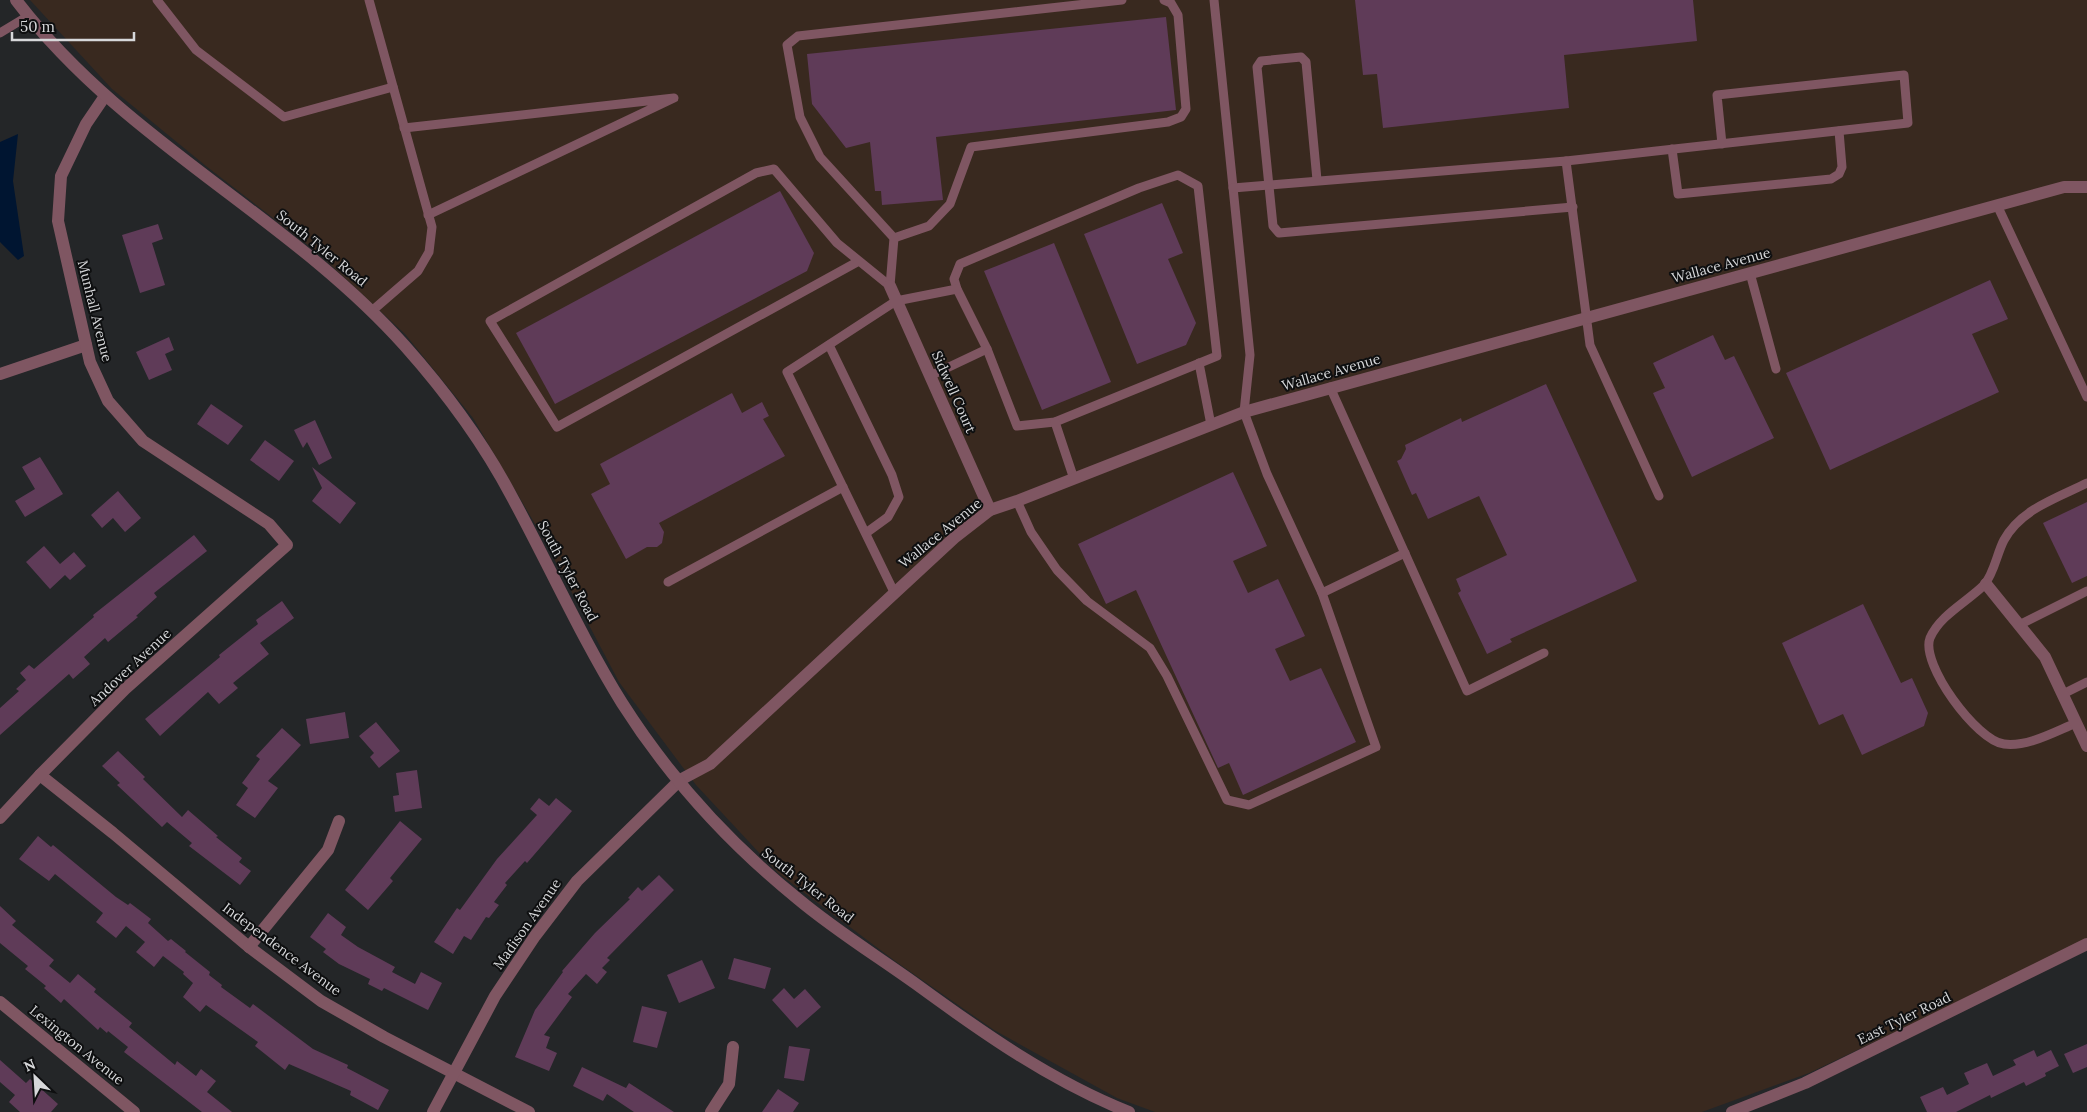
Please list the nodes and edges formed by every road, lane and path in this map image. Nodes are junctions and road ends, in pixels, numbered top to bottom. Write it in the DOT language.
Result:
graph roads {
  1 [pos="16,0"];
  2 [pos="157,0"];
  3 [pos="368,0"];
  4 [pos="1122,0"];
  5 [pos="1164,0"];
  6 [pos="1214,0"];
  7 [pos="28,16"];
  8 [pos="0,33"];
  9 [pos="393,87"];
  10 [pos="105,96"];
  11 [pos="404,128"];
  12 [pos="1839,131"];
  13 [pos="1722,144"];
  14 [pos="1672,149"];
  15 [pos="1566,161"];
  16 [pos="1317,180"];
  17 [pos="1269,184"];
  18 [pos="2087,187"];
  19 [pos="1233,188"];
  20 [pos="1997,205"];
  21 [pos="1572,207"];
  22 [pos="428,215"];
  23 [pos="894,238"];
  24 [pos="859,261"];
  25 [pos="1750,273"];
  26 [pos="890,286"];
  27 [pos="957,289"];
  28 [pos="896,301"];
  29 [pos="373,310"];
  30 [pos="1588,317"];
  31 [pos="86,345"];
  32 [pos="829,345"];
  33 [pos="987,349"];
  34 [pos="1199,363"];
  35 [pos="1776,369"];
  36 [pos="0,374"];
  37 [pos="930,376"];
  38 [pos="1330,387"];
  39 [pos="2087,397"];
  40 [pos="1244,412"];
  41 [pos="1055,422"];
  42 [pos="1211,425"];
  43 [pos="1074,479"];
  44 [pos="2087,483"];
  45 [pos="843,486"];
  46 [pos="1658,496"];
  47 [pos="1017,501"];
  48 [pos="990,510"];
  49 [pos="866,533"];
  50 [pos="287,545"];
  51 [pos="1404,553"];
  52 [pos="668,582"];
  53 [pos="1986,584"];
  54 [pos="894,592"];
  55 [pos="2087,592"];
  56 [pos="1322,593"];
  57 [pos="2019,625"];
  58 [pos="1544,654"];
  59 [pos="2087,682"];
  60 [pos="2062,694"];
  61 [pos="2076,723"];
  62 [pos="2087,746"];
  63 [pos="40,775"];
  64 [pos="680,780"];
  65 [pos="0,818"];
  66 [pos="339,821"];
  67 [pos="2087,944"];
  68 [pos="249,947"];
  69 [pos="0,1002"];
  70 [pos="733,1047"];
  71 [pos="454,1074"];
  72 [pos="134,1112"];
  73 [pos="434,1112"];
  74 [pos="530,1112"];
  75 [pos="711,1112"];
  76 [pos="1129,1112"];
  77 [pos="1732,1112"];
  1 -- 7 [label="street, South Tyler Road"];
  2 -- 9 [label="lane"];
  3 -- 9 [label="lane"];
  4 -- 23 [label="lane"];
  5 -- 23 [label="lane"];
  6 -- 19 [label="lane"];
  7 -- 8 [label="lane"];
  7 -- 10 [label="street, South Tyler Road"];
  9 -- 11 [label="lane"];
  10 -- 29 [label="street, South Tyler Road"];
  10 -- 31 [label="street, Munhall Avenue"];
  11 -- 22 [label="lane"];
  11 -- 22 [label="lane"];
  12 -- 13 [label="lane"];
  12 -- 13 [label="lane"];
  12 -- 14 [label="lane"];
  13 -- 14 [label="lane"];
  14 -- 15 [label="lane"];
  15 -- 16 [label="lane"];
  15 -- 21 [label="lane"];
  16 -- 17 [label="lane"];
  16 -- 17 [label="lane"];
  17 -- 19 [label="lane"];
  17 -- 21 [label="lane"];
  18 -- 20 [label="street, Wallace Avenue"];
  19 -- 40 [label="lane"];
  20 -- 25 [label="street, Wallace Avenue"];
  20 -- 39 [label="lane"];
  21 -- 30 [label="lane"];
  22 -- 29 [label="lane"];
  23 -- 26 [label="lane"];
  24 -- 24 [label="lane"];
  24 -- 26 [label="lane"];
  25 -- 30 [label="street, Wallace Avenue"];
  25 -- 35 [label="lane"];
  26 -- 28 [label="street, Sidwell Court"];
  27 -- 28 [label="lane"];
  27 -- 33 [label="lane"];
  27 -- 34 [label="lane"];
  28 -- 32 [label="lane"];
  28 -- 37 [label="street, Sidwell Court"];
  29 -- 64 [label="street, South Tyler Road"];
  30 -- 38 [label="street, Wallace Avenue"];
  30 -- 46 [label="lane"];
  31 -- 36 [label="street"];
  31 -- 50 [label="street, Munhall Avenue"];
  32 -- 45 [label="lane"];
  32 -- 49 [label="lane"];
  33 -- 37 [label="lane"];
  33 -- 41 [label="lane"];
  34 -- 41 [label="lane"];
  34 -- 42 [label="lane"];
  37 -- 48 [label="street, Sidwell Court"];
  38 -- 40 [label="street, Wallace Avenue"];
  38 -- 51 [label="lane"];
  40 -- 42 [label="street, Wallace Avenue"];
  40 -- 56 [label="lane"];
  41 -- 43 [label="lane"];
  42 -- 43 [label="street, Wallace Avenue"];
  43 -- 47 [label="street, Wallace Avenue"];
  44 -- 53 [label="lane"];
  45 -- 49 [label="lane"];
  45 -- 52 [label="lane"];
  47 -- 48 [label="street, Wallace Avenue"];
  47 -- 56 [label="lane"];
  48 -- 54 [label="street, Wallace Avenue"];
  49 -- 54 [label="lane"];
  50 -- 63 [label="street, Andover Avenue"];
  51 -- 56 [label="lane"];
  51 -- 58 [label="lane"];
  53 -- 57 [label="street"];
  53 -- 61 [label="lane"];
  54 -- 64 [label="street, Wallace Avenue"];
  55 -- 57 [label="lane"];
  57 -- 60 [label="street"];
  59 -- 60 [label="lane"];
  60 -- 61 [label="street"];
  61 -- 62 [label="street"];
  63 -- 65 [label="street, Andover Avenue"];
  63 -- 68 [label="street, Independence Avenue"];
  64 -- 71 [label="street, Madison Avenue"];
  64 -- 76 [label="street, South Tyler Road"];
  66 -- 68 [label="street"];
  67 -- 77 [label="street, East Tyler Road"];
  68 -- 71 [label="street, Independence Avenue"];
  69 -- 72 [label="street, Lexington Avenue"];
  70 -- 75 [label="street"];
  71 -- 73 [label="street, Madison Avenue"];
  71 -- 74 [label="street, Independence Avenue"];
}
